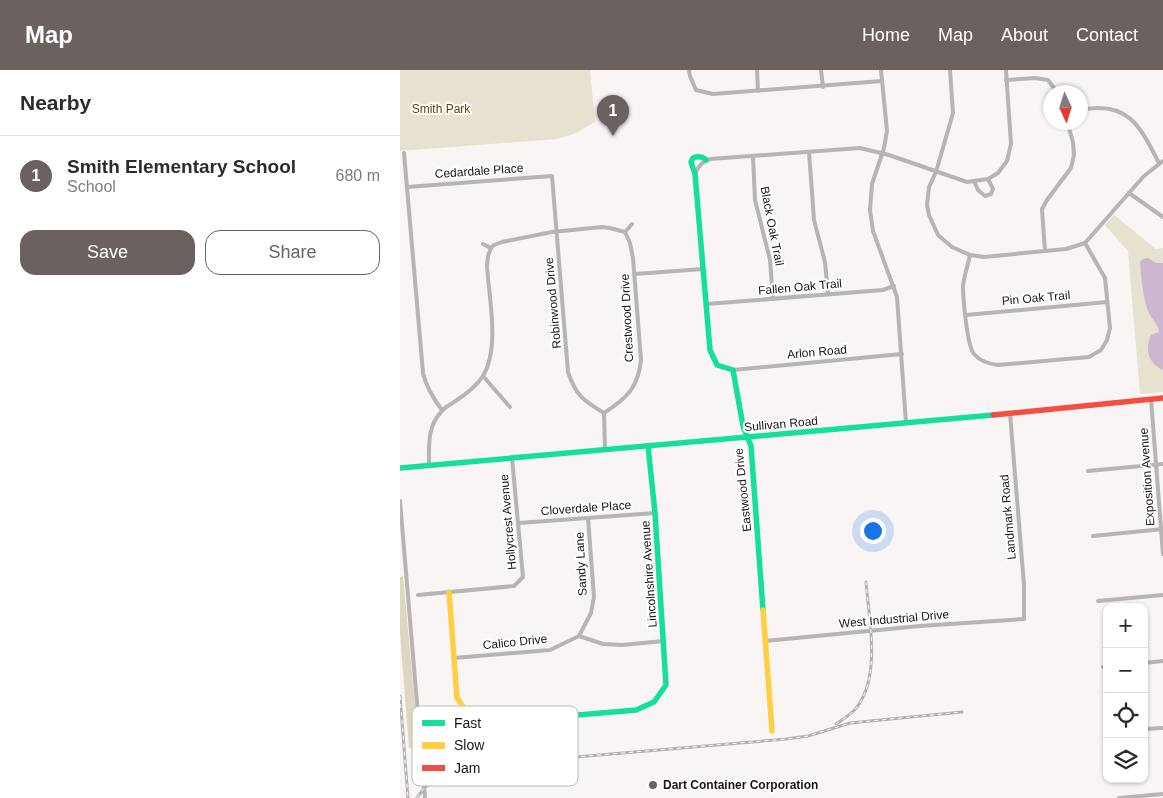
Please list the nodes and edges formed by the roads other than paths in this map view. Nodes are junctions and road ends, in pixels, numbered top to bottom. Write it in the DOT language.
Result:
graph roads {
  1 [pos="690,70"];
  2 [pos="757,70"];
  3 [pos="821,70"];
  4 [pos="881,70"];
  5 [pos="950,70"];
  6 [pos="1006,70"];
  7 [pos="1006,80"];
  8 [pos="882,81"];
  9 [pos="1052,85"];
  10 [pos="822,87"];
  11 [pos="758,91"];
  12 [pos="1088,108"];
  13 [pos="1069,130"];
  14 [pos="809,152"];
  15 [pos="404,153"];
  16 [pos="882,153"];
  17 [pos="753,157"];
  18 [pos="706,160"];
  19 [pos="1161,162"];
  20 [pos="936,172"];
  21 [pos="695,174"];
  22 [pos="552,176"];
  23 [pos="988,179"];
  24 [pos="974,181"];
  25 [pos="406,187"];
  26 [pos="1129,193"];
  27 [pos="1163,217"];
  28 [pos="632,224"];
  29 [pos="557,232"];
  30 [pos="624,232"];
  31 [pos="1085,243"];
  32 [pos="483,244"];
  33 [pos="491,248"];
  34 [pos="1045,251"];
  35 [pos="970,256"];
  36 [pos="703,269"];
  37 [pos="635,274"];
  38 [pos="894,286"];
  39 [pos="828,294"];
  40 [pos="773,299"];
  41 [pos="1107,302"];
  42 [pos="707,304"];
  43 [pos="966,314"];
  44 [pos="902,354"];
  45 [pos="733,370"];
  46 [pos="483,376"];
  47 [pos="1163,398"];
  48 [pos="1151,399"];
  49 [pos="510,407"];
  50 [pos="442,410"];
  51 [pos="604,413"];
  52 [pos="1010,413"];
  53 [pos="906,423"];
  54 [pos="745,437"];
  55 [pos="648,446"];
  56 [pos="605,450"];
  57 [pos="512,458"];
  58 [pos="1156,464"];
  59 [pos="1163,464"];
  60 [pos="430,465"];
  61 [pos="400,468"];
  62 [pos="1088,471"];
  63 [pos="400,501"];
  64 [pos="655,513"];
  65 [pos="588,518"];
  66 [pos="519,523"];
  67 [pos="1162,529"];
  68 [pos="1093,536"];
  69 [pos="1163,554"];
  70 [pos="449,592"];
  71 [pos="418,595"];
  72 [pos="1163,596"];
  73 [pos="1098,601"];
  74 [pos="1024,619"];
  75 [pos="579,636"];
  76 [pos="765,640"];
  77 [pos="664,642"];
  78 [pos="454,658"];
  79 [pos="1163,661"];
  80 [pos="1148,663"];
  81 [pos="417,706"];
  82 [pos="463,706"];
  83 [pos="578,715"];
  84 [pos="1163,728"];
  85 [pos="1148,729"];
  86 [pos="772,731"];
  87 [pos="1163,794"];
  88 [pos="1119,798"];
  1 -- 11 [label="street"];
  2 -- 11 [label="street"];
  3 -- 10 [label="street"];
  4 -- 8 [label="street"];
  5 -- 20 [label="street"];
  6 -- 7 [label="street"];
  7 -- 9 [label="street"];
  7 -- 23 [label="street"];
  8 -- 10 [label="street"];
  8 -- 16 [label="street"];
  10 -- 11 [label="street"];
  12 -- 19 [label="street"];
  13 -- 34 [label="street"];
  14 -- 16 [label="street"];
  14 -- 17 [label="street"];
  14 -- 39 [label="street"];
  15 -- 25 [label="street"];
  16 -- 20 [label="street"];
  16 -- 38 [label="street"];
  17 -- 18 [label="street"];
  17 -- 40 [label="street, Black Oak Trail"];
  18 -- 21 [label="street"];
  18 -- 21 [label="street"];
  19 -- 26 [label="street"];
  20 -- 24 [label="street"];
  20 -- 35 [label="street"];
  21 -- 36 [label="street"];
  22 -- 25 [label="street, Cedardale Place"];
  22 -- 29 [label="street, Robinwood Drive"];
  23 -- 24 [label="street"];
  23 -- 24 [label="street"];
  25 -- 50 [label="street"];
  26 -- 27 [label="street"];
  26 -- 31 [label="street"];
  28 -- 30 [label="street"];
  29 -- 30 [label="street"];
  29 -- 33 [label="street"];
  29 -- 51 [label="street, Robinwood Drive"];
  30 -- 37 [label="street, Crestwood Drive"];
  31 -- 34 [label="street"];
  31 -- 41 [label="street"];
  32 -- 33 [label="street"];
  33 -- 46 [label="street"];
  34 -- 35 [label="street"];
  35 -- 43 [label="street"];
  36 -- 37 [label="street"];
  36 -- 42 [label="street"];
  37 -- 51 [label="street, Crestwood Drive"];
  38 -- 39 [label="street, Fallen Oak Trail"];
  38 -- 44 [label="street"];
  39 -- 40 [label="street, Fallen Oak Trail"];
  40 -- 42 [label="street, Fallen Oak Trail"];
  41 -- 43 [label="street, Pin Oak Trail"];
  41 -- 43 [label="street"];
  42 -- 45 [label="street"];
  44 -- 45 [label="street, Arlon Road"];
  44 -- 53 [label="street"];
  45 -- 54 [label="street, Eastwood Drive"];
  46 -- 49 [label="street"];
  46 -- 50 [label="street"];
  47 -- 48 [label="street, Sullivan Road"];
  48 -- 52 [label="street, Sullivan Road"];
  48 -- 58 [label="street, Exposition Avenue"];
  50 -- 60 [label="street"];
  51 -- 56 [label="street"];
  52 -- 53 [label="street, Sullivan Road"];
  52 -- 74 [label="street, Landmark Road"];
  53 -- 54 [label="street, Sullivan Road"];
  54 -- 55 [label="street, Sullivan Road"];
  54 -- 76 [label="street, Eastwood Drive"];
  55 -- 56 [label="street, Sullivan Road"];
  55 -- 64 [label="street, Lincolnshire Avenue"];
  56 -- 57 [label="street, Sullivan Road"];
  57 -- 60 [label="street, Sullivan Road"];
  57 -- 66 [label="street, Hollycrest Avenue"];
  58 -- 59 [label="street"];
  58 -- 62 [label="street"];
  58 -- 67 [label="street, Exposition Avenue"];
  60 -- 61 [label="street, Sullivan Road"];
  63 -- 81 [label="street"];
  64 -- 65 [label="street, Cloverdale Place"];
  64 -- 77 [label="street, Lincolnshire Avenue"];
  65 -- 66 [label="street, Cloverdale Place"];
  65 -- 75 [label="street, Sandy Lane"];
  66 -- 70 [label="street, Hollycrest Avenue"];
  67 -- 68 [label="street"];
  67 -- 69 [label="street, Exposition Avenue"];
  70 -- 71 [label="street"];
  70 -- 78 [label="street"];
  72 -- 73 [label="street"];
  74 -- 76 [label="street, West Industrial Drive"];
  75 -- 77 [label="street"];
  75 -- 78 [label="street, Calico Drive"];
  76 -- 86 [label="street, Eastwood Drive"];
  77 -- 83 [label="street, Lincolnshire Avenue"];
  78 -- 82 [label="street, Lincolnshire Avenue"];
  79 -- 80 [label="street"];
  84 -- 85 [label="street"];
  87 -- 88 [label="street"];
}
